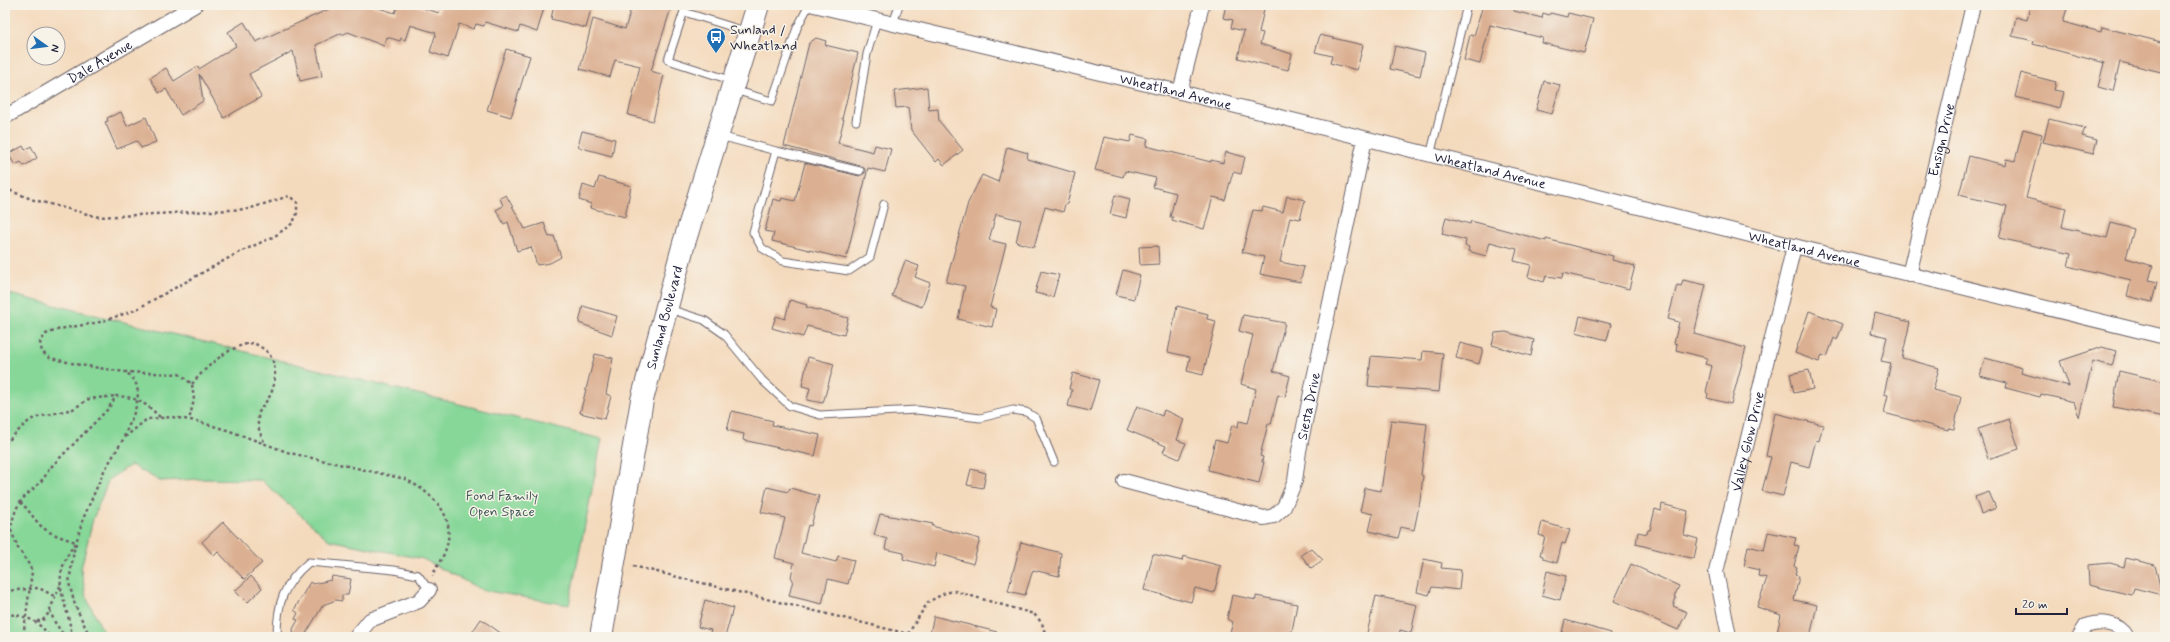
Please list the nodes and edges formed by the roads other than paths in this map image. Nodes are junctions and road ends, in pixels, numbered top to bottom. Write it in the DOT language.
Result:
graph roads {
  1 [pos="195,5"];
  2 [pos="758,5"];
  3 [pos="809,5"];
  4 [pos="814,5"];
  5 [pos="899,5"];
  6 [pos="1202,5"];
  7 [pos="1467,5"];
  8 [pos="1973,5"];
  9 [pos="685,9"];
  10 [pos="876,20"];
  11 [pos="893,24"];
  12 [pos="750,33"];
  13 [pos="733,85"];
  14 [pos="1180,92"];
  15 [pos="5,116"];
  16 [pos="856,121"];
  17 [pos="718,135"];
  18 [pos="1365,139"];
  19 [pos="776,151"];
  20 [pos="1430,156"];
  21 [pos="860,171"];
  22 [pos="884,204"];
  23 [pos="1794,246"];
  24 [pos="1909,275"];
  25 [pos="667,309"];
  26 [pos="2165,337"];
  27 [pos="1054,462"];
  28 [pos="1124,481"];
  29 [pos="429,590"];
  30 [pos="1729,636"];
  31 [pos="278,637"];
  32 [pos="356,637"];
  33 [pos="601,637"];
  34 [pos="2079,637"];
  35 [pos="2127,637"];
  1 -- 15 [label="street, Dale Avenue"];
  2 -- 12 [label="main road, Sunland Boulevard"];
  3 -- 13 [label="lane"];
  4 -- 10 [label="street, Wheatland Avenue"];
  5 -- 11 [label="lane"];
  6 -- 14 [label="street"];
  7 -- 20 [label="lane"];
  8 -- 24 [label="street, Ensign Drive"];
  9 -- 12 [label="lane"];
  9 -- 13 [label="lane"];
  10 -- 11 [label="street, Wheatland Avenue"];
  10 -- 16 [label="lane"];
  11 -- 14 [label="street, Wheatland Avenue"];
  12 -- 13 [label="main road, Sunland Boulevard"];
  13 -- 17 [label="main road, Sunland Boulevard"];
  14 -- 18 [label="street, Wheatland Avenue"];
  17 -- 19 [label="lane"];
  17 -- 25 [label="main road, Sunland Boulevard"];
  18 -- 20 [label="street, Wheatland Avenue"];
  18 -- 28 [label="street, Siesta Drive"];
  19 -- 21 [label="lane"];
  19 -- 22 [label="lane"];
  20 -- 23 [label="street, Wheatland Avenue"];
  23 -- 24 [label="street, Wheatland Avenue"];
  23 -- 30 [label="street, Valley Glow Drive"];
  24 -- 26 [label="street, Wheatland Avenue"];
  25 -- 27 [label="lane"];
  25 -- 33 [label="main road, Sunland Boulevard"];
  29 -- 31 [label="lane"];
  29 -- 32 [label="street"];
  34 -- 35 [label="street"];
}
